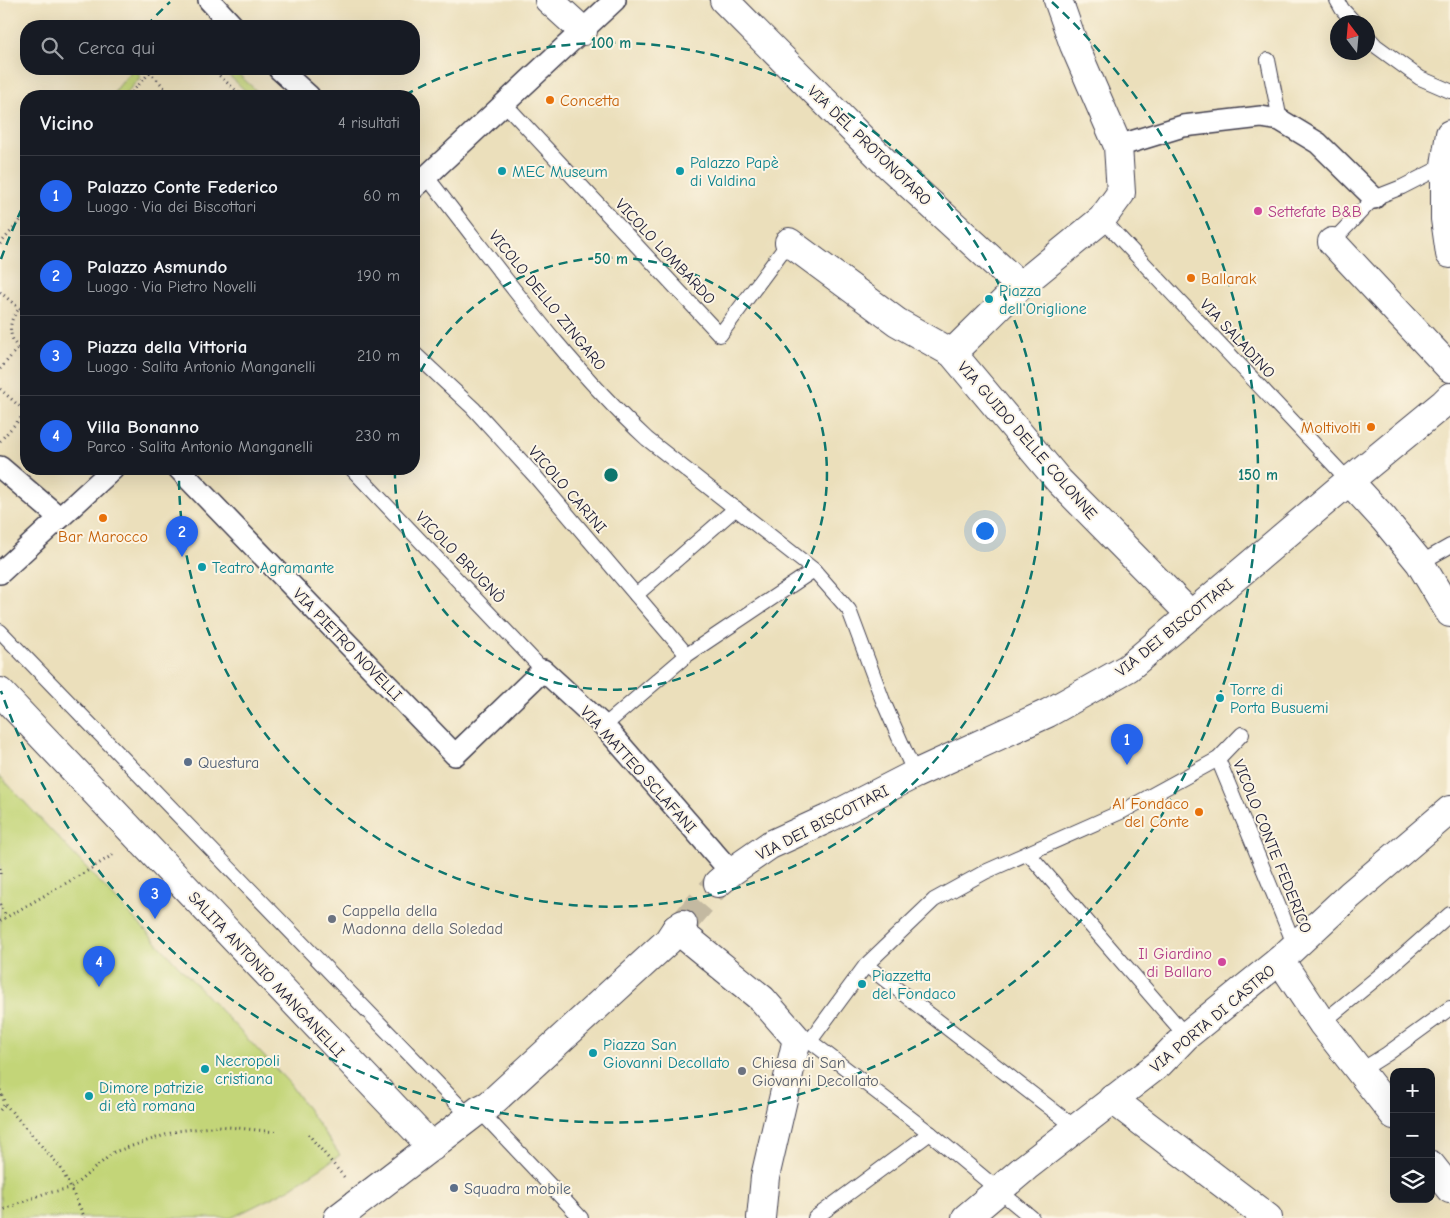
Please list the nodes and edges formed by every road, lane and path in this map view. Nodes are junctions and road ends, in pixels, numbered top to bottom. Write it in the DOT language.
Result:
graph roads {
  1 [pos="210,0"];
  2 [pos="549,0"];
  3 [pos="616,0"];
  4 [pos="724,0"];
  5 [pos="1058,0"];
  6 [pos="1337,0"];
  7 [pos="1348,15"];
  8 [pos="228,20"];
  9 [pos="583,31"];
  10 [pos="1375,45"];
  11 [pos="1268,60"];
  12 [pos="147,75"];
  13 [pos="153,75"];
  14 [pos="219,75"];
  15 [pos="286,75"];
  16 [pos="134,90"];
  17 [pos="166,90"];
  18 [pos="235,90"];
  19 [pos="302,90"];
  20 [pos="1450,91"];
  21 [pos="504,103"];
  22 [pos="1280,120"];
  23 [pos="1450,134"];
  24 [pos="1118,146"];
  25 [pos="1445,165"];
  26 [pos="420,182"];
  27 [pos="1374,198"];
  28 [pos="1102,219"];
  29 [pos="20,221"];
  30 [pos="789,242"];
  31 [pos="1332,242"];
  32 [pos="0,244"];
  33 [pos="1450,254"];
  34 [pos="1020,286"];
  35 [pos="0,292"];
  36 [pos="20,309"];
  37 [pos="18,348"];
  38 [pos="952,353"];
  39 [pos="420,359"];
  40 [pos="1450,368"];
  41 [pos="0,369"];
  42 [pos="0,389"];
  43 [pos="1450,397"];
  44 [pos="20,407"];
  45 [pos="20,419"];
  46 [pos="0,441"];
  47 [pos="0,467"];
  48 [pos="107,475"];
  49 [pos="185,475"];
  50 [pos="358,475"];
  51 [pos="1349,481"];
  52 [pos="736,508"];
  53 [pos="60,518"];
  54 [pos="1450,546"];
  55 [pos="1420,563"];
  56 [pos="814,570"];
  57 [pos="0,574"];
  58 [pos="636,595"];
  59 [pos="1450,613"];
  60 [pos="1191,615"];
  61 [pos="0,631"];
  62 [pos="687,655"];
  63 [pos="544,670"];
  64 [pos="0,692"];
  65 [pos="604,726"];
  66 [pos="1242,734"];
  67 [pos="1218,759"];
  68 [pos="915,774"];
  69 [pos="1450,810"];
  70 [pos="139,838"];
  71 [pos="1024,855"];
  72 [pos="0,868"];
  73 [pos="724,877"];
  74 [pos="0,878"];
  75 [pos="0,904"];
  76 [pos="1450,914"];
  77 [pos="6,916"];
  78 [pos="0,920"];
  79 [pos="1288,953"];
  80 [pos="866,965"];
  81 [pos="1450,1008"];
  82 [pos="1322,1023"];
  83 [pos="1186,1036"];
  84 [pos="804,1040"];
  85 [pos="1360,1071"];
  86 [pos="0,1090"];
  87 [pos="1112,1099"];
  88 [pos="5,1104"];
  89 [pos="0,1110"];
  90 [pos="480,1111"];
  91 [pos="1392,1113"];
  92 [pos="1076,1128"];
  93 [pos="276,1132"];
  94 [pos="930,1133"];
  95 [pos="308,1134"];
  96 [pos="432,1147"];
  97 [pos="1435,1170"];
  98 [pos="71,1188"];
  99 [pos="1450,1189"];
  100 [pos="999,1190"];
  101 [pos="363,1199"];
  102 [pos="0,1210"];
  103 [pos="85,1218"];
  104 [pos="338,1218"];
  105 [pos="581,1218"];
  106 [pos="761,1218"];
  107 [pos="815,1218"];
  108 [pos="966,1218"];
  109 [pos="1032,1218"];
  110 [pos="1268,1218"];
  1 -- 8 [label="street"];
  2 -- 9 [label="street"];
  3 -- 9 [label="street"];
  4 -- 34 [label="street, VIA DEL PROTONOTARO"];
  5 -- 24 [label="street"];
  6 -- 7 [label="lane"];
  9 -- 21 [label="street"];
  10 -- 20 [label="lane"];
  11 -- 22 [label="lane"];
  12 -- 16 [label="path"];
  13 -- 17 [label="path"];
  14 -- 18 [label="path"];
  15 -- 19 [label="street"];
  21 -- 26 [label="street"];
  21 -- 30 [label="lane, VICOLO LOMBARDO"];
  22 -- 24 [label="street"];
  22 -- 27 [label="street"];
  23 -- 25 [label="street"];
  24 -- 28 [label="street"];
  25 -- 27 [label="lane"];
  25 -- 33 [label="street"];
  26 -- 52 [label="lane, VICOLO DELLO ZINGARO"];
  27 -- 31 [label="lane"];
  28 -- 34 [label="street"];
  28 -- 51 [label="lane, VIA SALADINO"];
  29 -- 32 [label="path"];
  30 -- 38 [label="street, VIA GUIDO DELLE COLONNE"];
  31 -- 40 [label="street"];
  34 -- 38 [label="street"];
  35 -- 36 [label="path"];
  36 -- 37 [label="path"];
  37 -- 41 [label="path"];
  38 -- 60 [label="street, VIA GUIDO DELLE COLONNE"];
  39 -- 58 [label="lane, VICOLO CARINI"];
  42 -- 44 [label="path"];
  43 -- 51 [label="street, VIA DEI BISCOTTARI"];
  45 -- 46 [label="path"];
  47 -- 53 [label="street"];
  48 -- 53 [label="street"];
  49 -- 63 [label="street, VIA PIETRO NOVELLI"];
  50 -- 63 [label="lane, VICOLO BRUGNÒ"];
  51 -- 55 [label="street"];
  51 -- 60 [label="street, VIA DEI BISCOTTARI"];
  52 -- 56 [label="lane, VICOLO DELLO ZINGARO"];
  52 -- 58 [label="lane"];
  53 -- 57 [label="street"];
  54 -- 55 [label="lane"];
  55 -- 59 [label="street"];
  56 -- 62 [label="lane"];
  56 -- 68 [label="lane, VICOLO DELLO ZINGARO"];
  58 -- 62 [label="lane, VICOLO CARINI"];
  60 -- 68 [label="street, VIA DEI BISCOTTARI"];
  61 -- 90 [label="lane"];
  62 -- 65 [label="lane"];
  63 -- 65 [label="street, VIA MATTEO SCLAFANI"];
  64 -- 70 [label="street, SALITA ANTONIO MANGANELLI"];
  65 -- 73 [label="street, VIA MATTEO SCLAFANI"];
  66 -- 67 [label="lane"];
  67 -- 71 [label="lane"];
  67 -- 79 [label="lane, VICOLO CONTE FEDERICO"];
  68 -- 73 [label="street, VIA DEI BISCOTTARI"];
  69 -- 79 [label="street, VIA PORTA DI CASTRO"];
  70 -- 77 [label="path"];
  70 -- 96 [label="street, SALITA ANTONIO MANGANELLI"];
  71 -- 80 [label="lane"];
  71 -- 83 [label="lane"];
  72 -- 74 [label="path"];
  75 -- 77 [label="path"];
  76 -- 82 [label="lane"];
  77 -- 78 [label="path"];
  79 -- 82 [label="street"];
  79 -- 83 [label="street, VIA PORTA DI CASTRO"];
  80 -- 84 [label="lane"];
  80 -- 92 [label="lane"];
  81 -- 85 [label="lane"];
  82 -- 85 [label="street"];
  83 -- 87 [label="street, VIA PORTA DI CASTRO"];
  84 -- 90 [label="street"];
  84 -- 94 [label="lane"];
  84 -- 106 [label="street"];
  85 -- 91 [label="street"];
  86 -- 88 [label="path"];
  87 -- 92 [label="street, VIA PORTA DI CASTRO"];
  87 -- 110 [label="street"];
  88 -- 89 [label="path"];
  88 -- 98 [label="path"];
  90 -- 96 [label="street"];
  90 -- 105 [label="lane"];
  92 -- 100 [label="street, VIA PORTA DI CASTRO"];
  93 -- 98 [label="path"];
  94 -- 100 [label="lane"];
  94 -- 107 [label="lane"];
  95 -- 101 [label="path"];
  96 -- 101 [label="street"];
  97 -- 99 [label="street"];
  98 -- 102 [label="path"];
  98 -- 103 [label="path"];
  100 -- 108 [label="street, VIA PORTA DI CASTRO"];
  100 -- 109 [label="lane"];
  101 -- 104 [label="street"];
}
